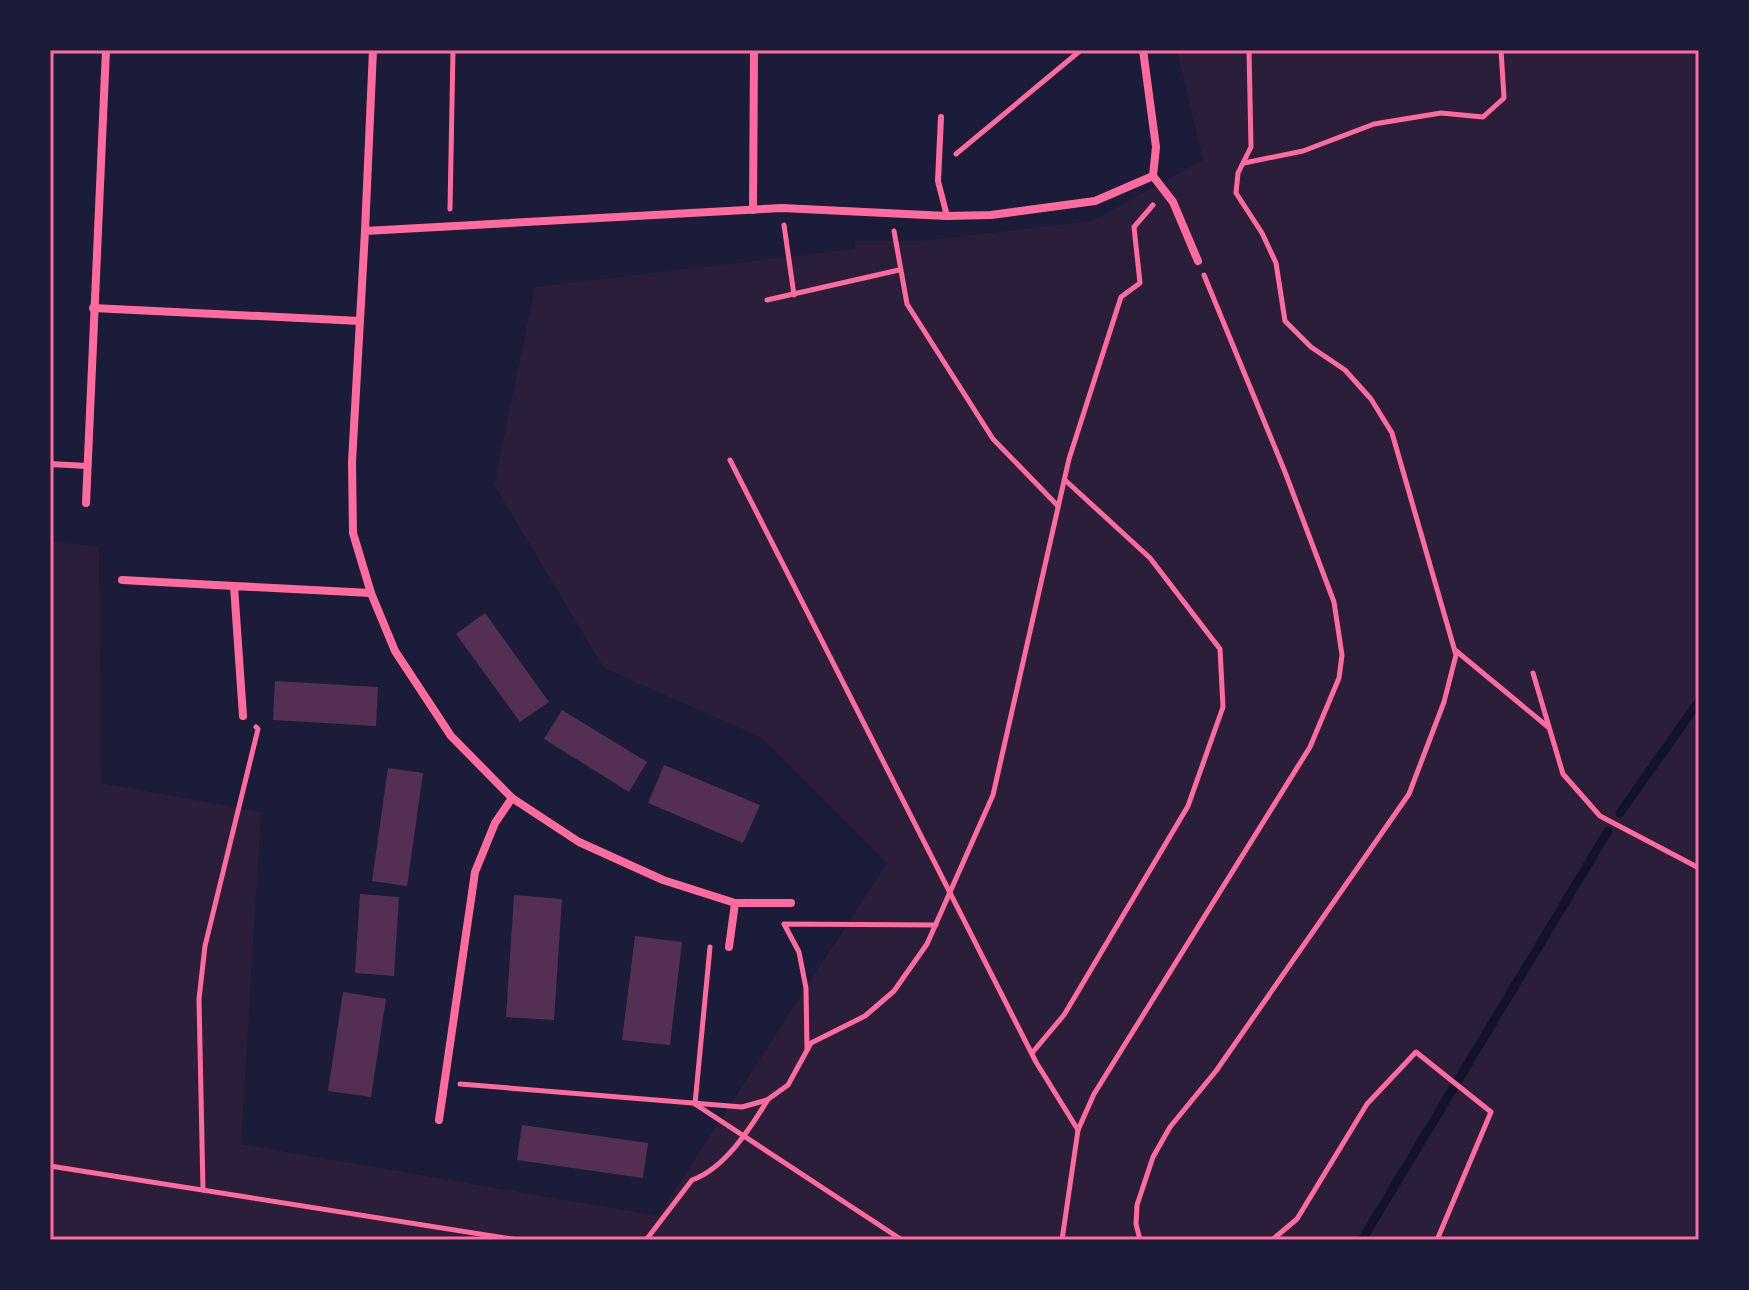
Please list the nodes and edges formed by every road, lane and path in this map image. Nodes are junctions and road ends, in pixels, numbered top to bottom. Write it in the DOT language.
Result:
graph roads {
  1 [pos="106,50"];
  2 [pos="373,50"];
  3 [pos="453,50"];
  4 [pos="754,50"];
  5 [pos="1081,50"];
  6 [pos="1143,50"];
  7 [pos="1249,50"];
  8 [pos="1501,50"];
  9 [pos="941,117"];
  10 [pos="1243,163"];
  11 [pos="938,169"];
  12 [pos="1153,176"];
  13 [pos="1165,191"];
  14 [pos="782,208"];
  15 [pos="753,210"];
  16 [pos="892,214"];
  17 [pos="947,216"];
  18 [pos="448,229"];
  19 [pos="365,231"];
  20 [pos="1198,261"];
  21 [pos="899,270"];
  22 [pos="794,295"];
  23 [pos="767,300"];
  24 [pos="93,308"];
  25 [pos="360,321"];
  26 [pos="730,460"];
  27 [pos="50,464"];
  28 [pos="87,466"];
  29 [pos="1065,480"];
  30 [pos="86,503"];
  31 [pos="1058,506"];
  32 [pos="122,580"];
  33 [pos="234,586"];
  34 [pos="371,593"];
  35 [pos="1455,650"];
  36 [pos="1533,673"];
  37 [pos="243,716"];
  38 [pos="1549,728"];
  39 [pos="258,729"];
  40 [pos="512,798"];
  41 [pos="1699,868"];
  42 [pos="950,892"];
  43 [pos="735,903"];
  44 [pos="791,903"];
  45 [pos="936,925"];
  46 [pos="729,947"];
  47 [pos="806,1052"];
  48 [pos="1032,1053"];
  49 [pos="443,1083"];
  50 [pos="767,1100"];
  51 [pos="695,1104"];
  52 [pos="439,1120"];
  53 [pos="1078,1130"];
  54 [pos="745,1138"];
  55 [pos="50,1166"];
  56 [pos="203,1190"];
  57 [pos="518,1240"];
  58 [pos="646,1240"];
  59 [pos="902,1240"];
  60 [pos="1062,1240"];
  61 [pos="1140,1240"];
  62 [pos="1272,1240"];
  63 [pos="1437,1240"];
  1 -- 24 [label="street"];
  2 -- 19 [label="street"];
  3 -- 18 [label="path"];
  4 -- 15 [label="street"];
  5 -- 11 [label="path"];
  6 -- 12 [label="street"];
  7 -- 10 [label="path"];
  8 -- 10 [label="path"];
  9 -- 11 [label="lane"];
  10 -- 35 [label="path"];
  11 -- 17 [label="lane"];
  12 -- 13 [label="street"];
  12 -- 17 [label="street"];
  13 -- 20 [label="street"];
  13 -- 29 [label="path"];
  14 -- 15 [label="street"];
  14 -- 16 [label="street"];
  14 -- 22 [label="path"];
  15 -- 18 [label="street"];
  16 -- 17 [label="street"];
  16 -- 21 [label="path"];
  18 -- 19 [label="street"];
  19 -- 25 [label="street"];
  20 -- 53 [label="path"];
  21 -- 22 [label="path"];
  21 -- 31 [label="path"];
  22 -- 23 [label="path"];
  24 -- 25 [label="street"];
  24 -- 28 [label="street"];
  25 -- 34 [label="street"];
  26 -- 42 [label="path"];
  27 -- 28 [label="lane"];
  28 -- 30 [label="street"];
  29 -- 31 [label="path"];
  29 -- 48 [label="path"];
  31 -- 42 [label="path"];
  32 -- 33 [label="street"];
  33 -- 34 [label="street"];
  33 -- 37 [label="street"];
  34 -- 40 [label="street"];
  35 -- 38 [label="path"];
  35 -- 61 [label="path"];
  36 -- 38 [label="path"];
  38 -- 41 [label="path"];
  39 -- 56 [label="path"];
  40 -- 43 [label="street"];
  40 -- 49 [label="street"];
  42 -- 45 [label="path"];
  42 -- 48 [label="path"];
  43 -- 44 [label="street"];
  43 -- 46 [label="street"];
  45 -- 47 [label="path"];
  45 -- 47 [label="path"];
  46 -- 51 [label="path"];
  47 -- 50 [label="path"];
  48 -- 53 [label="path"];
  49 -- 51 [label="path"];
  49 -- 52 [label="street"];
  50 -- 51 [label="path"];
  50 -- 54 [label="path"];
  51 -- 54 [label="path"];
  53 -- 60 [label="path"];
  54 -- 58 [label="path"];
  54 -- 59 [label="path"];
  55 -- 56 [label="path"];
  56 -- 57 [label="path"];
  62 -- 63 [label="path"];
}
